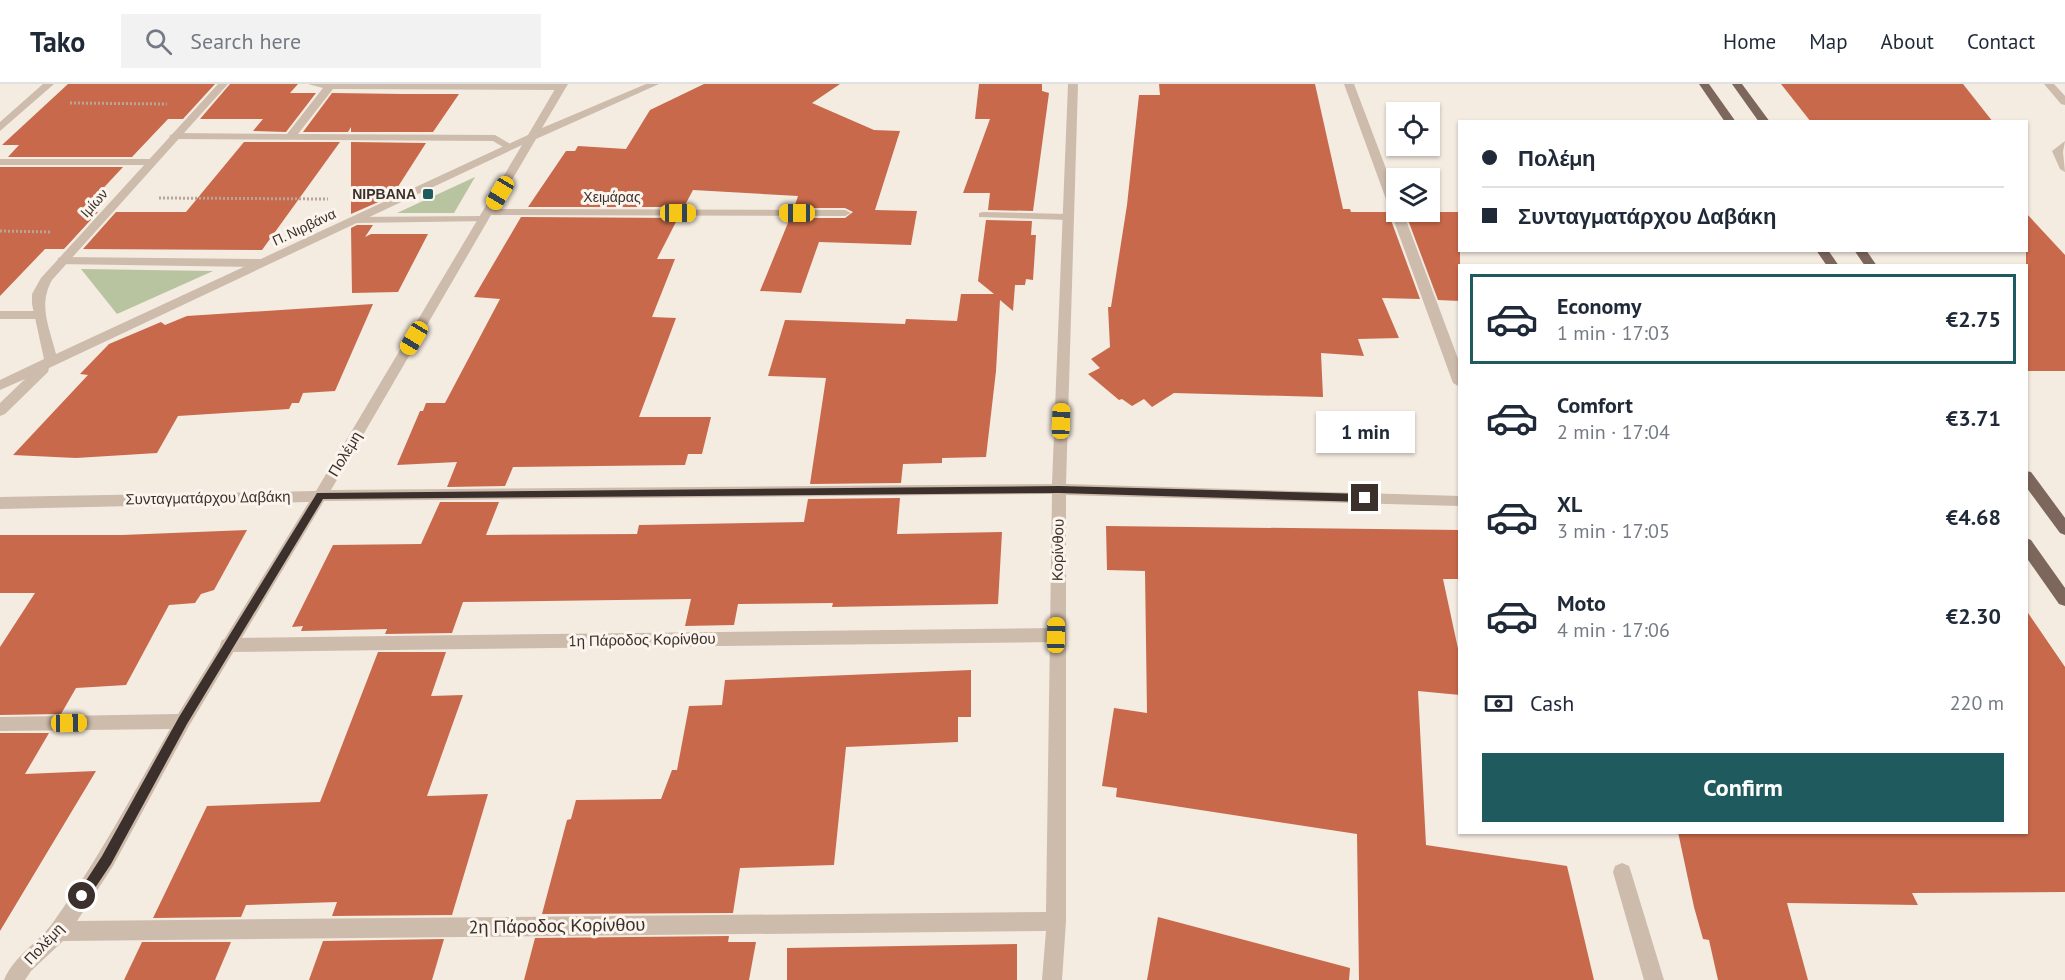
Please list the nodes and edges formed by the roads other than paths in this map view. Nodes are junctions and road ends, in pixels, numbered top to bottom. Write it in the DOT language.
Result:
graph roads {
  1 [pos="50,84"];
  2 [pos="223,84"];
  3 [pos="313,84"];
  4 [pos="654,84"];
  5 [pos="1073,84"];
  6 [pos="1349,84"];
  7 [pos="1704,84"];
  8 [pos="1737,84"];
  9 [pos="2049,84"];
  10 [pos="562,85"];
  11 [pos="330,86"];
  12 [pos="2065,102"];
  13 [pos="1730,120"];
  14 [pos="1764,120"];
  15 [pos="0,128"];
  16 [pos="535,135"];
  17 [pos="174,136"];
  18 [pos="291,136"];
  19 [pos="2065,144"];
  20 [pos="508,147"];
  21 [pos="0,162"];
  22 [pos="151,162"];
  23 [pos="2065,169"];
  24 [pos="1386,181"];
  25 [pos="845,213"];
  26 [pos="983,215"];
  27 [pos="486,216"];
  28 [pos="1067,217"];
  29 [pos="354,219"];
  30 [pos="1402,222"];
  31 [pos="62,261"];
  32 [pos="261,263"];
  33 [pos="0,315"];
  34 [pos="40,315"];
  35 [pos="51,361"];
  36 [pos="1458,377"];
  37 [pos="0,385"];
  38 [pos="0,411"];
  39 [pos="2028,479"];
  40 [pos="1059,489"];
  41 [pos="320,496"];
  42 [pos="1458,501"];
  43 [pos="0,503"];
  44 [pos="2065,528"];
  45 [pos="2028,547"];
  46 [pos="2065,600"];
  47 [pos="1056,635"];
  48 [pos="228,645"];
  49 [pos="183,721"];
  50 [pos="0,724"];
  51 [pos="1622,872"];
  52 [pos="1056,921"];
  53 [pos="59,931"];
  54 [pos="14,980"];
  55 [pos="1052,980"];
  56 [pos="1654,980"];
  1 -- 15 [label="street"];
  2 -- 17 [label="street, Ιμίων"];
  3 -- 11 [label="street"];
  4 -- 16 [label="street, Π. Νιρβάνα"];
  5 -- 28 [label="street, Κορίνθου"];
  6 -- 24 [label="street"];
  7 -- 13 [label="main road"];
  8 -- 14 [label="main road"];
  9 -- 12 [label="street"];
  10 -- 11 [label="street"];
  10 -- 16 [label="street, Πολέμη"];
  11 -- 18 [label="street"];
  16 -- 20 [label="street, Π. Νιρβάνα"];
  16 -- 27 [label="street, Πολέμη"];
  17 -- 18 [label="street"];
  17 -- 22 [label="street, Ιμίων"];
  18 -- 20 [label="street"];
  19 -- 23 [label="street"];
  20 -- 29 [label="street, Π. Νιρβάνα"];
  21 -- 22 [label="street"];
  22 -- 31 [label="street, Ιμίων"];
  25 -- 27 [label="street, Χειμάρας"];
  26 -- 28 [label="street"];
  27 -- 29 [label="street, Χειμάρας"];
  27 -- 41 [label="street, Πολέμη"];
  28 -- 40 [label="street, Κορίνθου"];
  29 -- 32 [label="street, Π. Νιρβάνα"];
  30 -- 36 [label="street"];
  31 -- 32 [label="street"];
  31 -- 34 [label="street, Ιμίων"];
  32 -- 35 [label="street, Π. Νιρβάνα"];
  33 -- 34 [label="street"];
  34 -- 35 [label="street, Ιμίων"];
  35 -- 37 [label="street, Π. Νιρβάνα"];
  35 -- 38 [label="street"];
  39 -- 44 [label="main road"];
  40 -- 41 [label="street, Συνταγματάρχου Δαβάκη"];
  40 -- 42 [label="street, Συνταγματάρχου Δαβάκη"];
  40 -- 47 [label="street, Κορίνθου"];
  41 -- 43 [label="street, Συνταγματάρχου Δαβάκη"];
  41 -- 48 [label="street, Πολέμη"];
  45 -- 46 [label="main road"];
  47 -- 48 [label="street, 1η Πάροδος Κορίνθου"];
  47 -- 52 [label="street, Κορίνθου"];
  48 -- 49 [label="street, Πολέμη"];
  49 -- 50 [label="street"];
  49 -- 53 [label="street, Πολέμη"];
  51 -- 56 [label="street"];
  52 -- 53 [label="street, 2η Πάροδος Κορίνθου"];
  52 -- 55 [label="street, Κορίνθου"];
  53 -- 54 [label="street, Πολέμη"];
}
